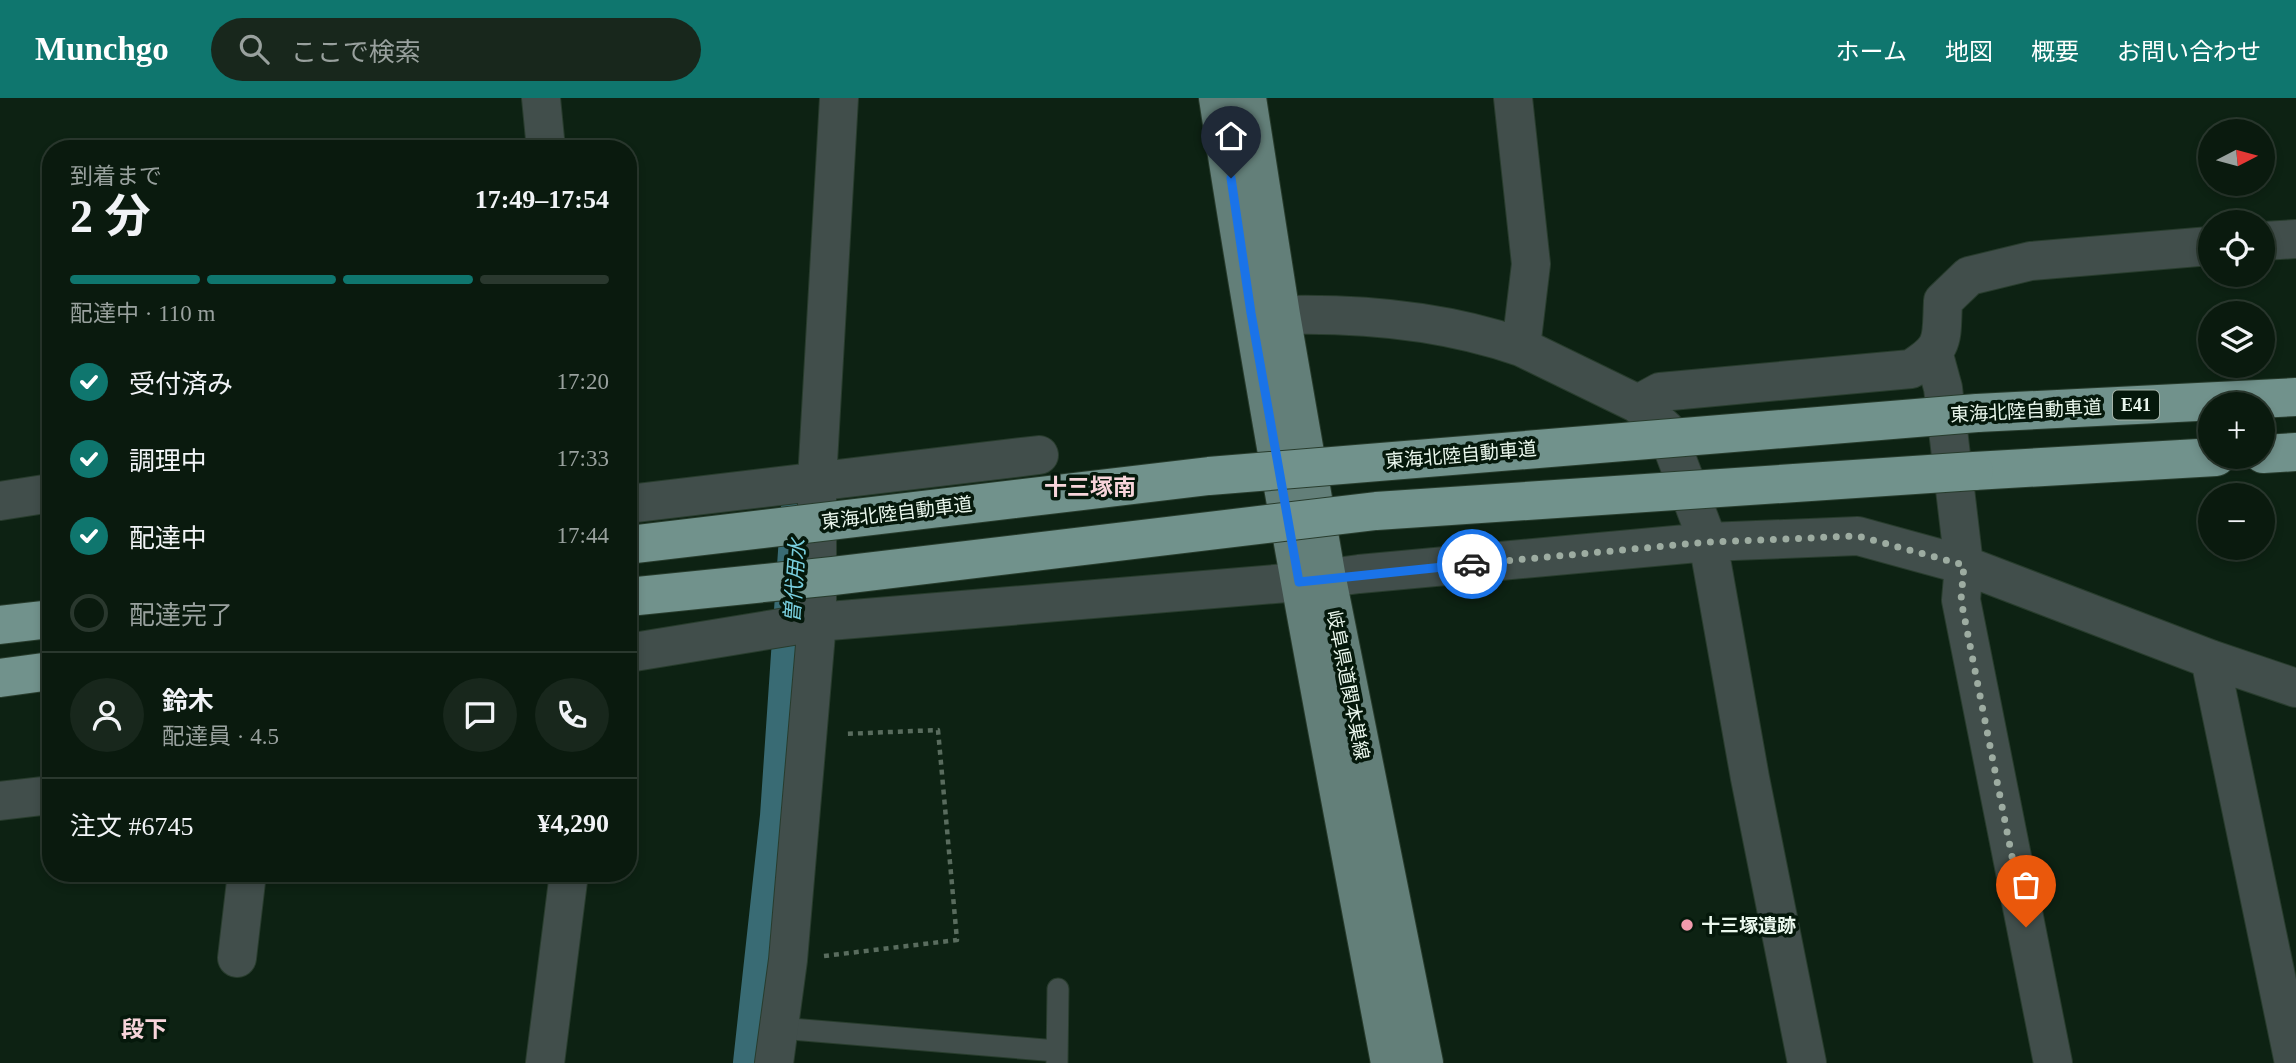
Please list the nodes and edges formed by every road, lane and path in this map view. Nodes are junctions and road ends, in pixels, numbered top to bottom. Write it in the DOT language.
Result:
graph roads {
  1 [pos="541,98"];
  2 [pos="839,98"];
  3 [pos="1218,98"];
  4 [pos="1247,98"];
  5 [pos="1513,98"];
  6 [pos="545,140"];
  7 [pos="2296,239"];
  8 [pos="2275,241"];
  9 [pos="2198,247"];
  10 [pos="1281,315"];
  11 [pos="1521,347"];
  12 [pos="1934,355"];
  13 [pos="2296,397"];
  14 [pos="1638,404"];
  15 [pos="2296,452"];
  16 [pos="2275,453"];
  17 [pos="1039,455"];
  18 [pos="2198,458"];
  19 [pos="817,480"];
  20 [pos="42,495"];
  21 [pos="0,501"];
  22 [pos="637,503"];
  23 [pos="1708,542"];
  24 [pos="637,544"];
  25 [pos="1964,565"];
  26 [pos="1313,581"];
  27 [pos="637,596"];
  28 [pos="42,620"];
  29 [pos="817,622"];
  30 [pos="0,625"];
  31 [pos="637,652"];
  32 [pos="2210,659"];
  33 [pos="42,672"];
  34 [pos="0,678"];
  35 [pos="2296,688"];
  36 [pos="808,735"];
  37 [pos="42,796"];
  38 [pos="0,802"];
  39 [pos="246,882"];
  40 [pos="568,882"];
  41 [pos="237,958"];
  42 [pos="788,960"];
  43 [pos="1058,989"];
  44 [pos="777,1046"];
  45 [pos="1057,1057"];
  46 [pos="545,1063"];
  47 [pos="1391,1063"];
  48 [pos="1424,1063"];
  49 [pos="1807,1063"];
  50 [pos="2053,1063"];
  51 [pos="2294,1063"];
  1 -- 6 [label="street"];
  2 -- 19 [label="street"];
  3 -- 26 [label="main road, 岐阜県道関本巣線"];
  4 -- 10 [label="main road, 岐阜県道関本巣線"];
  5 -- 11 [label="street"];
  7 -- 8 [label="street"];
  9 -- 12 [label="street"];
  10 -- 11 [label="street"];
  10 -- 26 [label="main road, 岐阜県道関本巣線"];
  11 -- 14 [label="street"];
  12 -- 14 [label="street"];
  12 -- 25 [label="street"];
  13 -- 24 [label="highway, 東海北陸自動車道 / E41, bridge"];
  14 -- 23 [label="street"];
  15 -- 16 [label="highway"];
  17 -- 19 [label="street"];
  18 -- 27 [label="highway, bridge"];
  19 -- 22 [label="street"];
  19 -- 29 [label="street"];
  20 -- 21 [label="street"];
  23 -- 25 [label="street"];
  23 -- 26 [label="street"];
  23 -- 49 [label="street"];
  25 -- 32 [label="street"];
  25 -- 50 [label="street"];
  26 -- 29 [label="street"];
  26 -- 47 [label="main road, 岐阜県道関本巣線"];
  26 -- 48 [label="main road, 岐阜県道関本巣線"];
  28 -- 30 [label="highway"];
  29 -- 31 [label="street"];
  29 -- 36 [label="street"];
  32 -- 35 [label="street"];
  32 -- 51 [label="street"];
  33 -- 34 [label="highway"];
  36 -- 42 [label="street"];
  36 -- 42 [label="path"];
  37 -- 38 [label="street"];
  39 -- 41 [label="street"];
  40 -- 46 [label="street"];
  42 -- 44 [label="street"];
  43 -- 45 [label="lane"];
  44 -- 45 [label="lane"];
}
